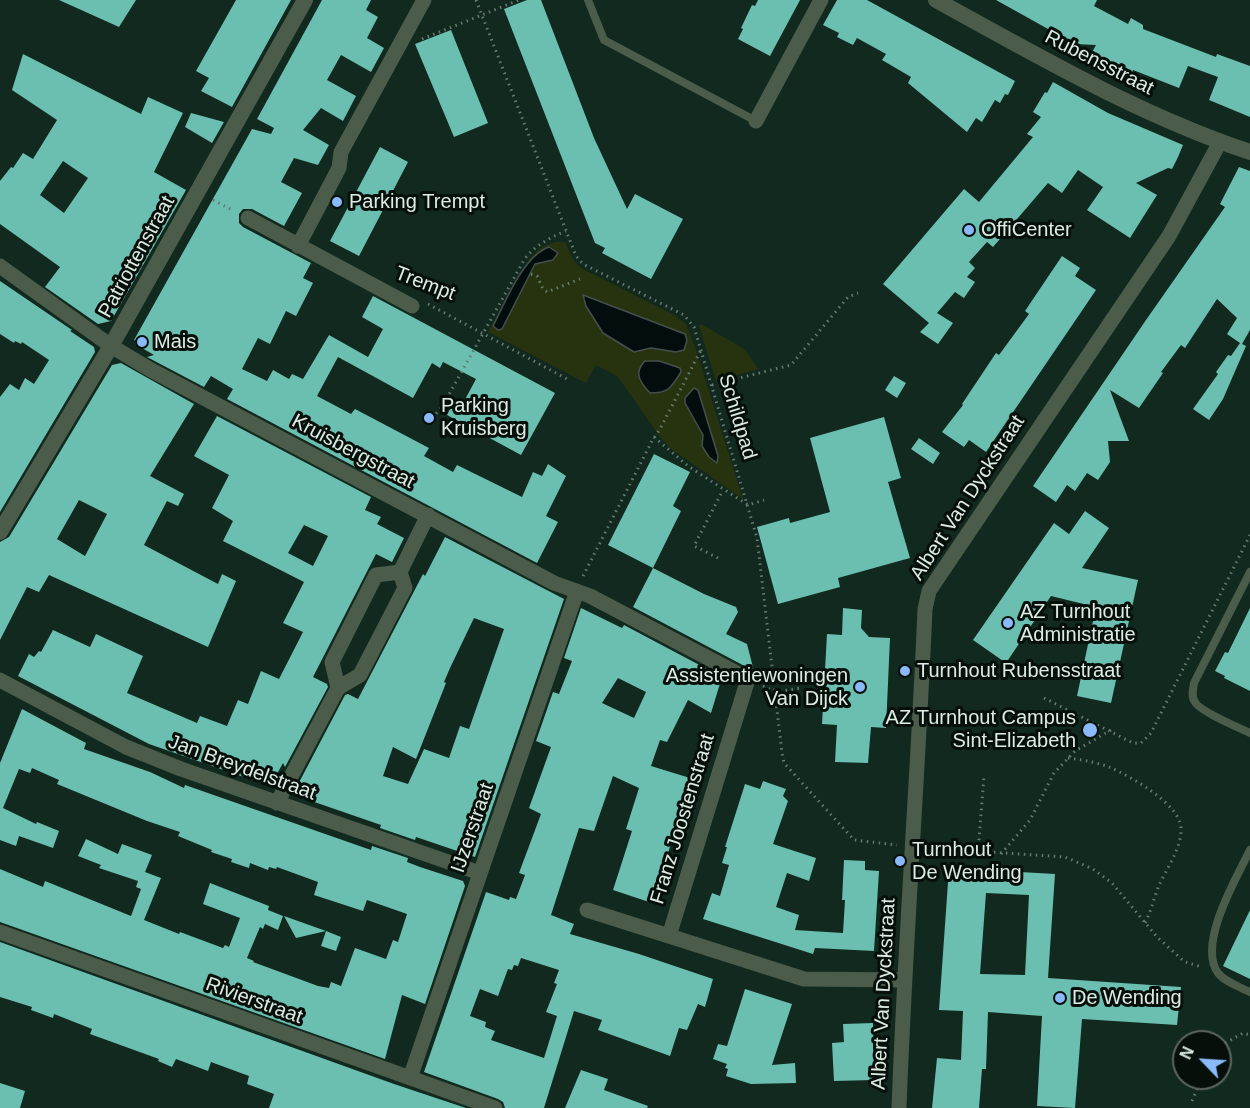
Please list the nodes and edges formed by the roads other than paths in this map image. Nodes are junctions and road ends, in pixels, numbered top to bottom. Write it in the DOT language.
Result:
graph roads {
  1 [pos="305,0"];
  2 [pos="424,0"];
  3 [pos="588,0"];
  4 [pos="821,0"];
  5 [pos="936,0"];
  6 [pos="756,121"];
  7 [pos="1220,142"];
  8 [pos="1250,152"];
  9 [pos="248,218"];
  10 [pos="298,246"];
  11 [pos="0,266"];
  12 [pos="412,306"];
  13 [pos="111,346"];
  14 [pos="428,515"];
  15 [pos="0,532"];
  16 [pos="399,572"];
  17 [pos="1250,572"];
  18 [pos="577,591"];
  19 [pos="0,680"];
  20 [pos="748,680"];
  21 [pos="338,688"];
  22 [pos="1250,733"];
  23 [pos="277,803"];
  24 [pos="1250,850"];
  25 [pos="480,873"];
  26 [pos="587,910"];
  27 [pos="0,932"];
  28 [pos="669,936"];
  29 [pos="904,980"];
  30 [pos="1250,992"];
  31 [pos="410,1078"];
  32 [pos="495,1108"];
  33 [pos="899,1108"];
  1 -- 13 [label="street, Patriottenstraat"];
  2 -- 10 [label="street"];
  3 -- 6 [label="lane"];
  4 -- 6 [label="street"];
  5 -- 7 [label="street, Rubensstraat"];
  7 -- 8 [label="street, Rubensstraat"];
  7 -- 29 [label="street, Albert Van Dyckstraat"];
  9 -- 10 [label="street, Trempt"];
  10 -- 12 [label="street, Trempt"];
  11 -- 13 [label="street, Kruisbergstraat"];
  13 -- 14 [label="street, Kruisbergstraat"];
  13 -- 15 [label="street, Patriottenstraat"];
  14 -- 16 [label="street"];
  14 -- 18 [label="street, Kruisbergstraat"];
  16 -- 21 [label="street"];
  16 -- 21 [label="street"];
  17 -- 22 [label="lane"];
  18 -- 20 [label="street, Kruisbergstraat"];
  18 -- 25 [label="street, IJzerstraat"];
  19 -- 23 [label="street, Jan Breydelstraat"];
  20 -- 28 [label="street, Franz Joostenstraat"];
  21 -- 23 [label="street"];
  23 -- 25 [label="street, Jan Breydelstraat"];
  24 -- 30 [label="lane"];
  25 -- 31 [label="street, IJzerstraat"];
  26 -- 28 [label="street, Franz Joostenstraat"];
  27 -- 31 [label="street, Rivierstraat"];
  28 -- 29 [label="street, Franz Joostenstraat"];
  29 -- 33 [label="street, Albert Van Dyckstraat"];
  31 -- 32 [label="street, Rivierstraat"];
}
